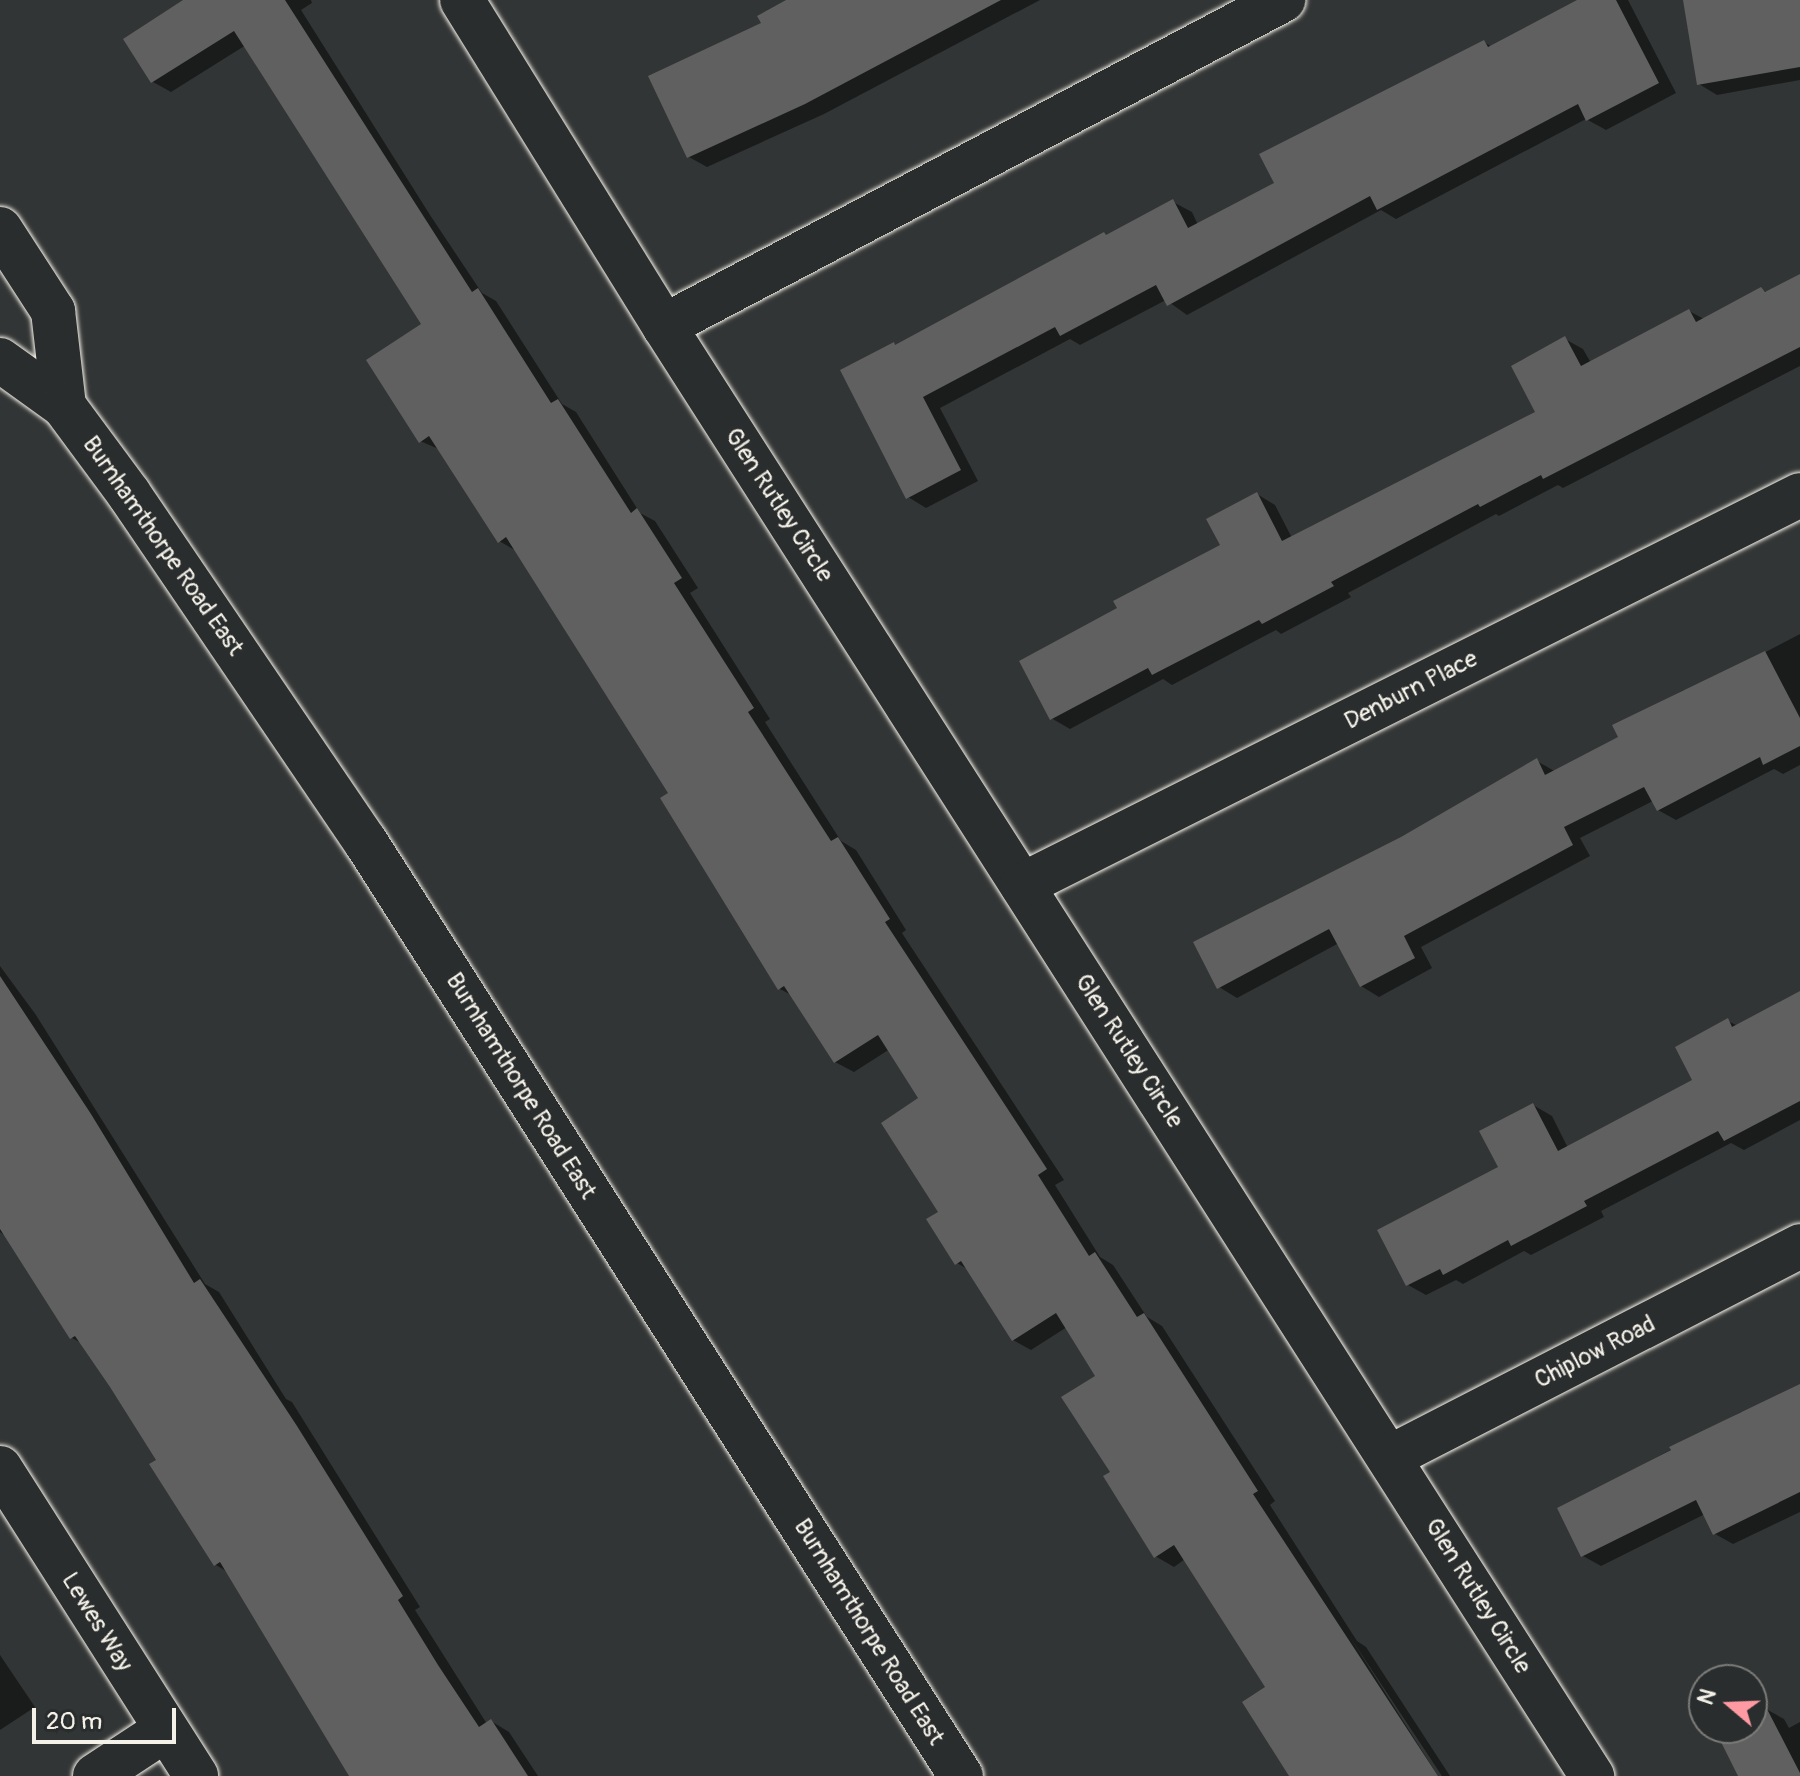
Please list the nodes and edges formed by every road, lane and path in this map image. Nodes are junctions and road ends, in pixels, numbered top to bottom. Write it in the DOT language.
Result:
graph roads {
  1 [pos="462,0"];
  2 [pos="1283,0"];
  3 [pos="0,229"];
  4 [pos="664,326"];
  5 [pos="0,360"];
  6 [pos="64,406"];
  7 [pos="1800,495"];
  8 [pos="1022,885"];
  9 [pos="1800,1246"];
  10 [pos="1390,1457"];
  11 [pos="0,1468"];
  12 [pos="165,1730"];
  13 [pos="95,1776"];
  14 [pos="196,1776"];
  15 [pos="961,1776"];
  16 [pos="1592,1776"];
  1 -- 4 [label="street, Glen Rutley Circle"];
  2 -- 4 [label="street"];
  3 -- 6 [label="street, Burnhamthorpe Road East"];
  4 -- 8 [label="street, Glen Rutley Circle"];
  5 -- 6 [label="street, Burnhamthorpe Road East"];
  6 -- 15 [label="street, Burnhamthorpe Road East"];
  7 -- 8 [label="street, Denburn Place"];
  8 -- 10 [label="street, Glen Rutley Circle"];
  9 -- 10 [label="street, Chiplow Road"];
  10 -- 16 [label="street, Glen Rutley Circle"];
  11 -- 12 [label="street, Lewes Way"];
  12 -- 13 [label="street"];
  12 -- 14 [label="street, Lewes Way"];
}
